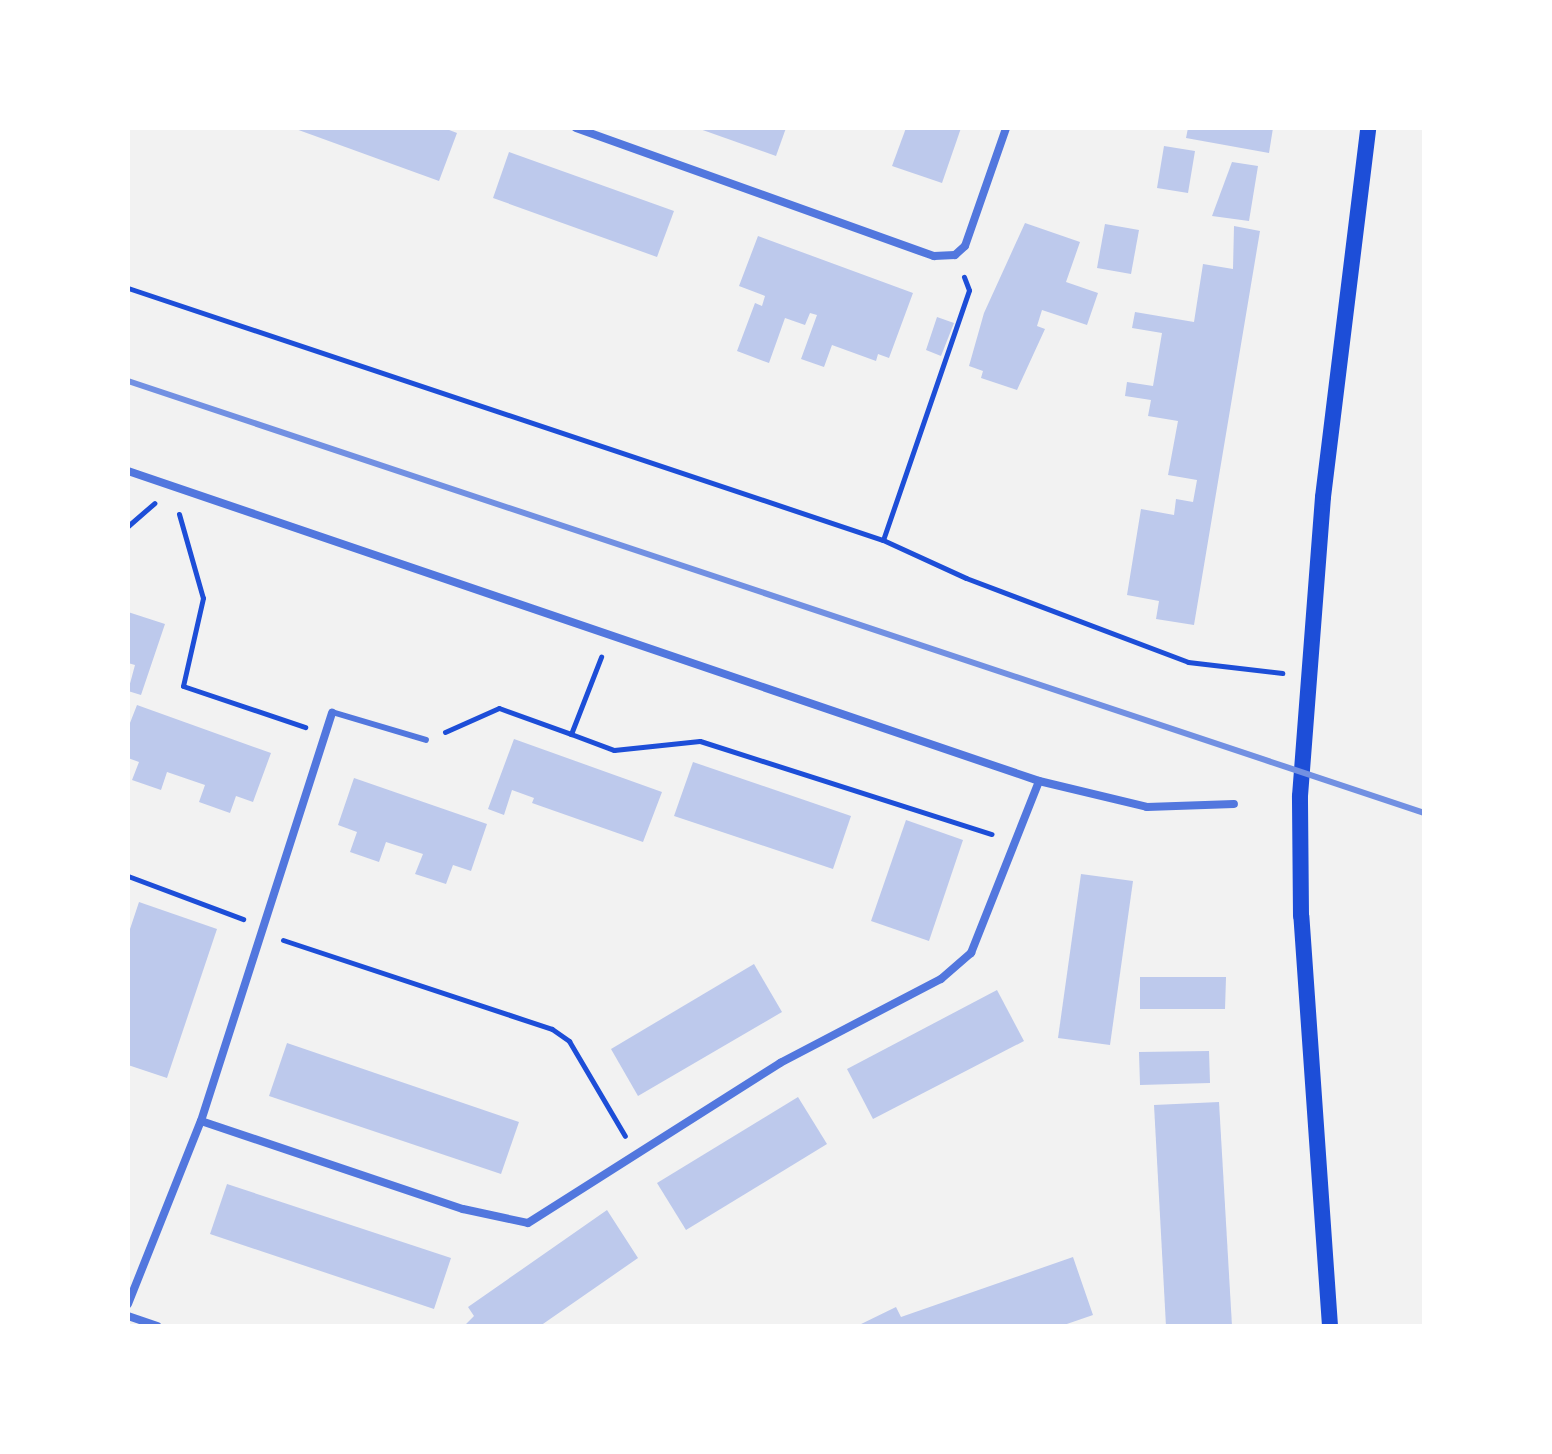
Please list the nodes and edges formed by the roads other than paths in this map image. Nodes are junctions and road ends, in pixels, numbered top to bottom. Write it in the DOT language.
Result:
graph roads {
  1 [pos="576,128"];
  2 [pos="1006,128"];
  3 [pos="1368,128"];
  4 [pos="128,471"];
  5 [pos="332,712"];
  6 [pos="426,740"];
  7 [pos="1039,781"];
  8 [pos="1234,804"];
  9 [pos="201,1121"];
  10 [pos="128,1304"];
  11 [pos="128,1316"];
  12 [pos="157,1326"];
  13 [pos="1330,1326"];
  1 -- 2 [label="street"];
  3 -- 13 [label="main road"];
  4 -- 7 [label="street"];
  5 -- 6 [label="lane"];
  5 -- 9 [label="street"];
  7 -- 8 [label="street"];
  7 -- 9 [label="street"];
  9 -- 10 [label="street"];
  11 -- 12 [label="street"];
}
